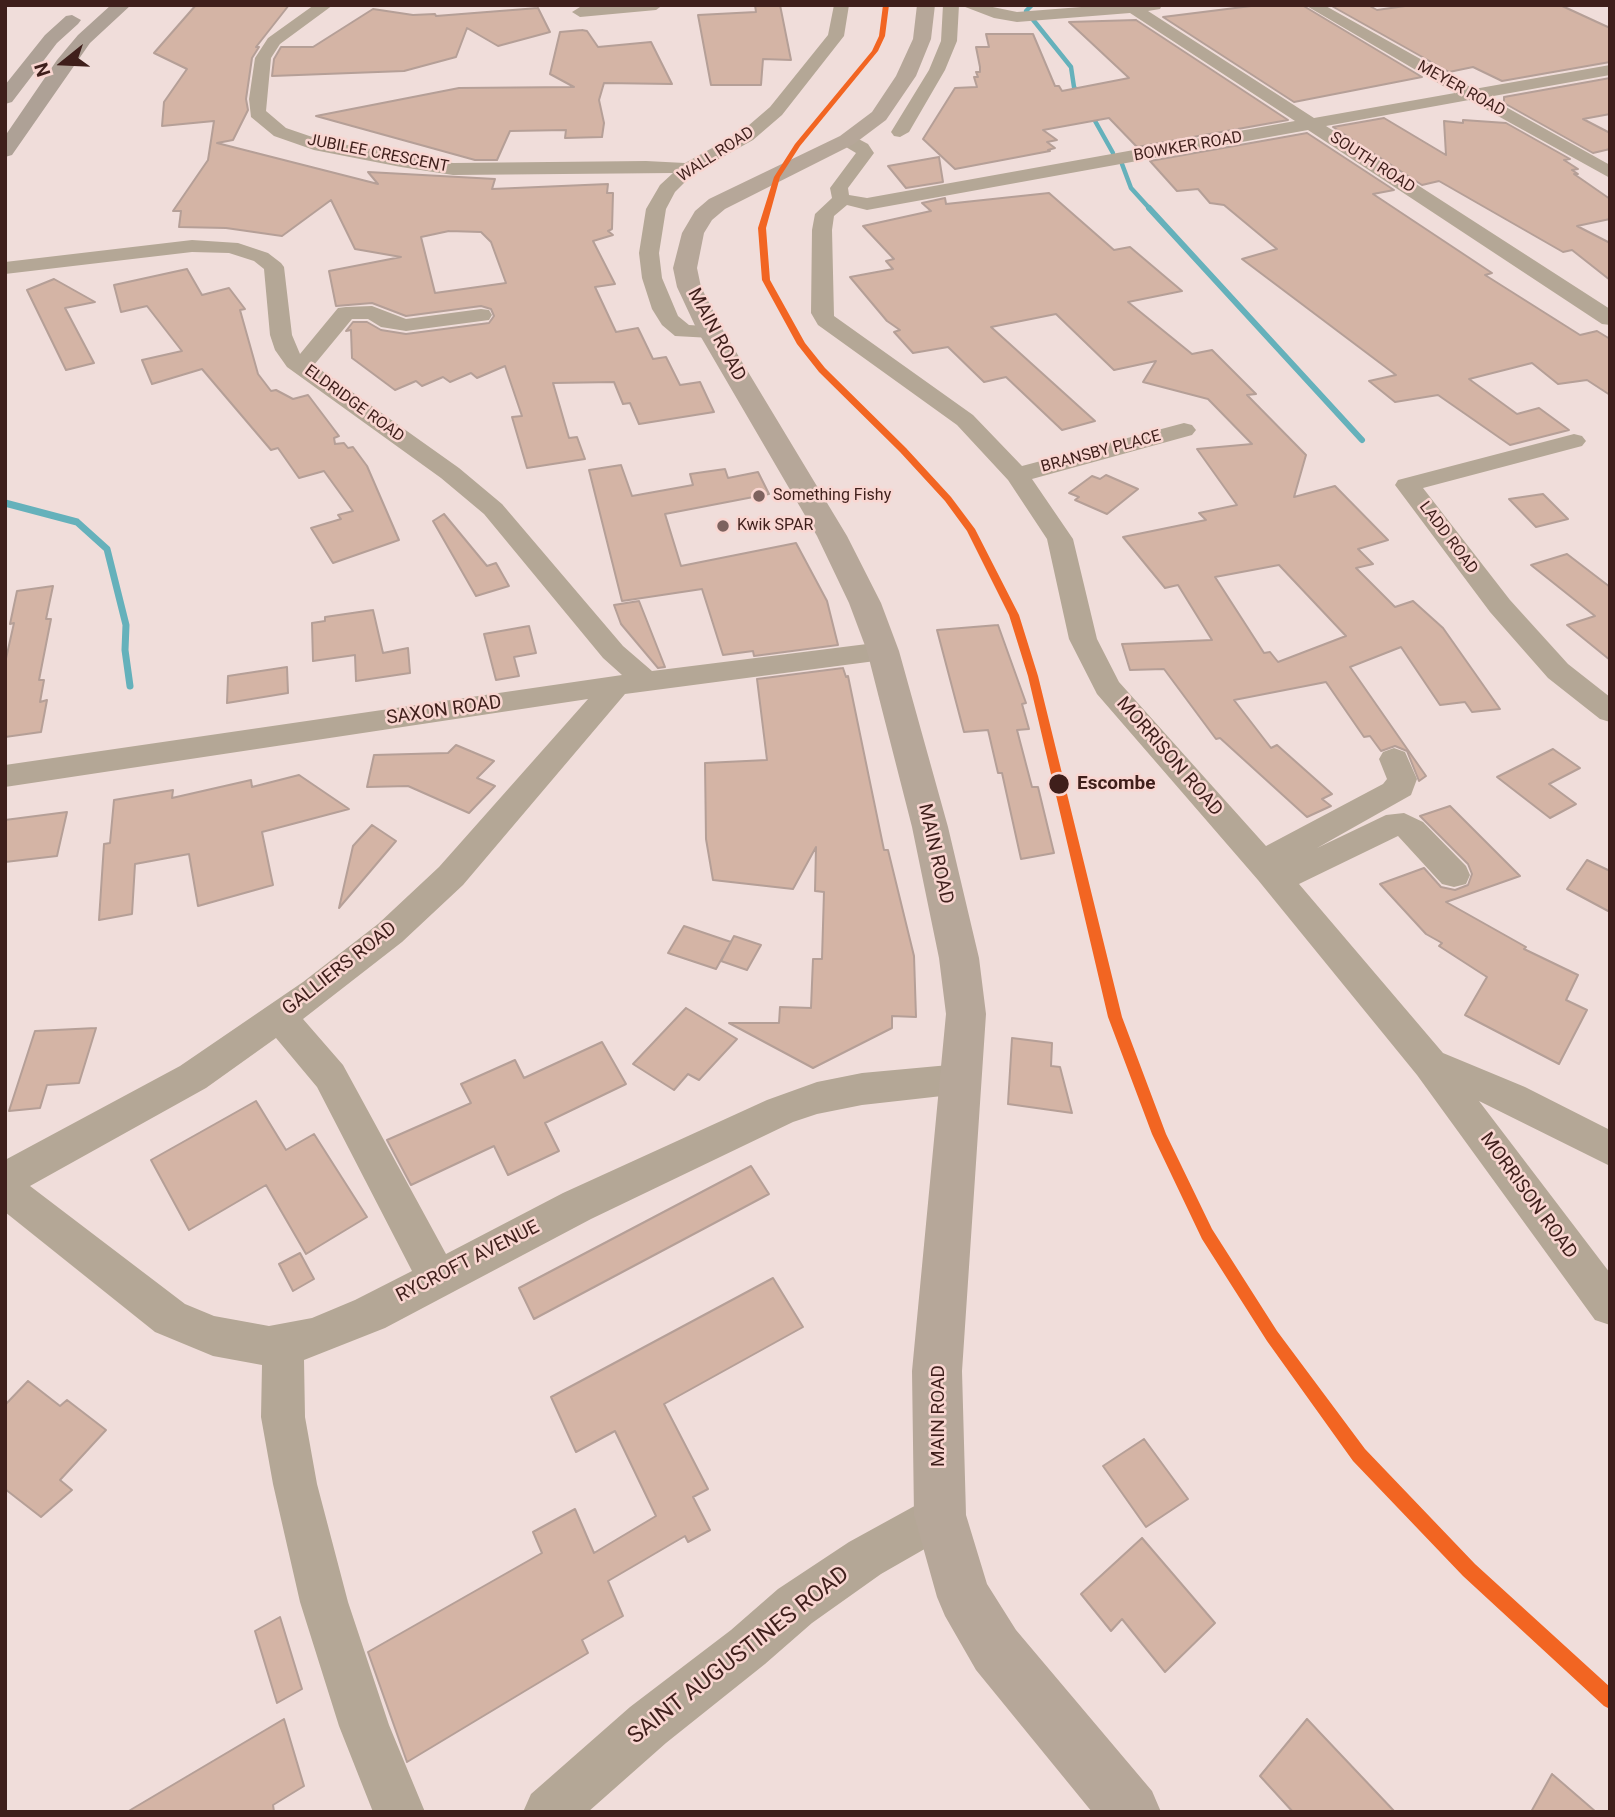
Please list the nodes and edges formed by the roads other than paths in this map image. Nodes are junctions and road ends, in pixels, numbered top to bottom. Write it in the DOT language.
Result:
graph roads {
  1 [pos="122,5"];
  2 [pos="323,5"];
  3 [pos="656,5"];
  4 [pos="926,5"];
  5 [pos="951,5"];
  6 [pos="967,5"];
  7 [pos="1161,5"];
  8 [pos="1312,5"];
  9 [pos="84,8"];
  10 [pos="1133,8"];
  11 [pos="822,11"];
  12 [pos="580,15"];
  13 [pos="841,15"];
  14 [pos="1610,70"];
  15 [pos="1471,95"];
  16 [pos="5,98"];
  17 [pos="1312,124"];
  18 [pos="900,132"];
  19 [pos="847,140"];
  20 [pos="5,151"];
  21 [pos="688,169"];
  22 [pos="1610,173"];
  23 [pos="843,199"];
  24 [pos="5,268"];
  25 [pos="481,315"];
  26 [pos="1610,319"];
  27 [pos="711,332"];
  28 [pos="302,367"];
  29 [pos="1184,430"];
  30 [pos="1574,441"];
  31 [pos="1017,475"];
  32 [pos="883,651"];
  33 [pos="631,684"];
  34 [pos="1607,707"];
  35 [pos="1394,759"];
  36 [pos="5,776"];
  37 [pos="1269,872"];
  38 [pos="1454,875"];
  39 [pos="279,1017"];
  40 [pos="1430,1064"];
  41 [pos="960,1079"];
  42 [pos="1610,1149"];
  43 [pos="5,1180"];
  44 [pos="5,1189"];
  45 [pos="437,1278"];
  46 [pos="1610,1306"];
  47 [pos="283,1343"];
  48 [pos="940,1515"];
  49 [pos="399,1812"];
  50 [pos="549,1812"];
  51 [pos="1131,1812"];
  1 -- 20 [label="highway"];
  2 -- 21 [label="street, JUBILEE CRESCENT"];
  3 -- 12 [label="street"];
  4 -- 19 [label="main road, MAIN ROAD"];
  5 -- 18 [label="street"];
  6 -- 10 [label="street"];
  7 -- 10 [label="street"];
  8 -- 15 [label="street, MEYER ROAD"];
  9 -- 16 [label="highway"];
  10 -- 17 [label="street, SOUTH ROAD"];
  11 -- 13 [label="street"];
  13 -- 21 [label="street, WALL ROAD"];
  14 -- 15 [label="street, BOWKER ROAD"];
  15 -- 17 [label="street, BOWKER ROAD"];
  15 -- 22 [label="street, MEYER ROAD"];
  17 -- 23 [label="street, BOWKER ROAD"];
  17 -- 26 [label="street, SOUTH ROAD"];
  19 -- 23 [label="street"];
  19 -- 27 [label="main road, MAIN ROAD"];
  21 -- 27 [label="street, WALL ROAD"];
  23 -- 31 [label="street, MORRISON ROAD"];
  24 -- 28 [label="street, ELDRIDGE ROAD"];
  25 -- 28 [label="street"];
  27 -- 32 [label="main road, MAIN ROAD"];
  28 -- 33 [label="street, ELDRIDGE ROAD"];
  29 -- 31 [label="street, BRANSBY PLACE"];
  30 -- 34 [label="street, LADD ROAD"];
  31 -- 37 [label="street, MORRISON ROAD"];
  32 -- 33 [label="street, SAXON ROAD"];
  32 -- 41 [label="main road, MAIN ROAD"];
  33 -- 36 [label="street, SAXON ROAD"];
  33 -- 39 [label="street, GALLIERS ROAD"];
  35 -- 37 [label="street"];
  37 -- 38 [label="street"];
  37 -- 40 [label="street, MORRISON ROAD"];
  39 -- 43 [label="street, GALLIERS ROAD"];
  39 -- 45 [label="street"];
  40 -- 42 [label="street"];
  40 -- 46 [label="street, MORRISON ROAD"];
  41 -- 45 [label="street, RYCROFT AVENUE"];
  41 -- 48 [label="main road, MAIN ROAD"];
  44 -- 47 [label="street, RYCROFT AVENUE"];
  45 -- 47 [label="street, RYCROFT AVENUE"];
  47 -- 49 [label="street"];
  48 -- 50 [label="street, SAINT AUGUSTINES ROAD"];
  48 -- 51 [label="main road, MAIN ROAD"];
}
